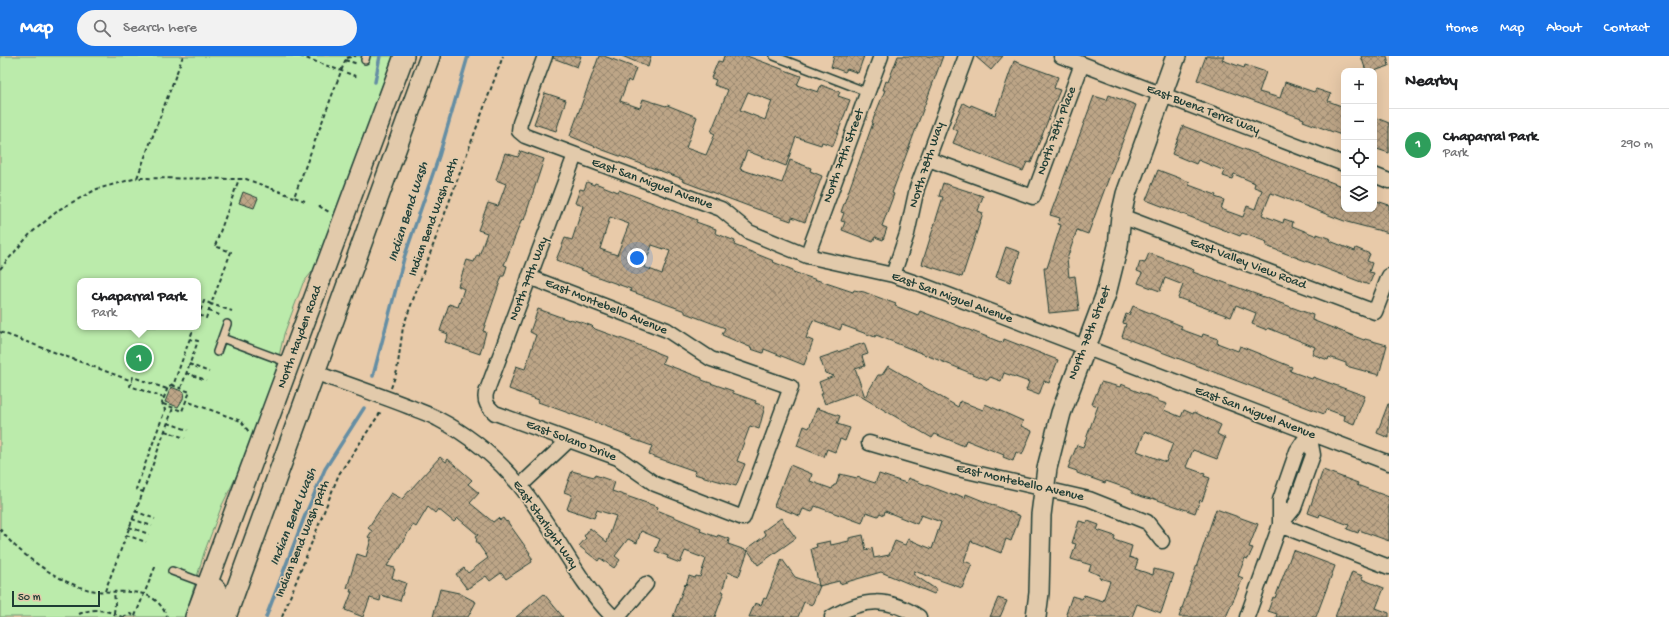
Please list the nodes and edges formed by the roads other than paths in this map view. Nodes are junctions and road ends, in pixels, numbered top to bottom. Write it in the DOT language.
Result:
graph roads {
  1 [pos="404,56"];
  2 [pos="430,56"];
  3 [pos="545,56"];
  4 [pos="774,56"];
  5 [pos="881,56"];
  6 [pos="966,56"];
  7 [pos="1061,56"];
  8 [pos="1176,56"];
  9 [pos="1082,64"];
  10 [pos="867,92"];
  11 [pos="1162,94"];
  12 [pos="576,155"];
  13 [pos="928,158"];
  14 [pos="1341,163"];
  15 [pos="1376,176"];
  16 [pos="1389,181"];
  17 [pos="1121,216"];
  18 [pos="807,256"];
  19 [pos="893,275"];
  20 [pos="1389,276"];
  21 [pos="530,277"];
  22 [pos="227,324"];
  23 [pos="222,338"];
  24 [pos="1085,348"];
  25 [pos="217,352"];
  26 [pos="290,363"];
  27 [pos="316,373"];
  28 [pos="486,404"];
  29 [pos="1309,433"];
  30 [pos="569,440"];
  31 [pos="869,443"];
  32 [pos="1389,463"];
  33 [pos="520,486"];
  34 [pos="1045,489"];
  35 [pos="743,518"];
  36 [pos="1280,525"];
  37 [pos="1162,540"];
  38 [pos="1389,567"];
  39 [pos="172,571"];
  40 [pos="646,584"];
  41 [pos="208,585"];
  42 [pos="195,617"];
  43 [pos="211,617"];
  44 [pos="226,617"];
  45 [pos="613,617"];
  46 [pos="618,617"];
  47 [pos="832,617"];
  48 [pos="919,617"];
  49 [pos="1036,617"];
  50 [pos="1246,617"];
  1 -- 26 [label="main road, North Hayden Road"];
  2 -- 27 [label="main road, North Hayden Road"];
  3 -- 12 [label="street, East San Miguel Avenue"];
  4 -- 10 [label="lane"];
  5 -- 10 [label="street, North 79th Street"];
  6 -- 13 [label="street, North 78th Way"];
  7 -- 9 [label="street, East Buena Terra Way"];
  8 -- 11 [label="main road, North 78th Street"];
  9 -- 11 [label="street, East Buena Terra Way"];
  9 -- 13 [label="street, North 78th Place"];
  10 -- 18 [label="street, North 79th Street"];
  11 -- 14 [label="street, East Buena Terra Way"];
  11 -- 17 [label="main road, North 78th Street"];
  12 -- 18 [label="street, East San Miguel Avenue"];
  12 -- 21 [label="street, North 79th Way"];
  13 -- 19 [label="street, North 78th Way"];
  15 -- 16 [label="street"];
  17 -- 20 [label="street, East Valley View Road"];
  17 -- 24 [label="main road, North 78th Street"];
  18 -- 19 [label="street, East San Miguel Avenue"];
  19 -- 24 [label="street, East San Miguel Avenue"];
  21 -- 28 [label="street, North 79th Way"];
  21 -- 35 [label="street, East Montebello Avenue"];
  22 -- 23 [label="lane"];
  23 -- 25 [label="lane"];
  23 -- 26 [label="lane"];
  24 -- 29 [label="street, East San Miguel Avenue"];
  24 -- 34 [label="main road, North 78th Street"];
  26 -- 41 [label="main road, North Hayden Road"];
  27 -- 33 [label="street, East Starlight Way"];
  27 -- 44 [label="main road, North Hayden Road"];
  28 -- 30 [label="street, East Solano Drive"];
  29 -- 32 [label="street, East San Miguel Avenue"];
  29 -- 36 [label="street"];
  30 -- 33 [label="street"];
  30 -- 35 [label="street, East Solano Drive"];
  31 -- 34 [label="street, East Montebello Avenue"];
  33 -- 45 [label="street, East Starlight Way"];
  34 -- 37 [label="street, East Montebello Avenue"];
  34 -- 49 [label="main road, North 78th Street"];
  36 -- 38 [label="street"];
  36 -- 50 [label="street"];
  39 -- 41 [label="lane"];
  40 -- 46 [label="street"];
  41 -- 42 [label="main road, North Hayden Road"];
  41 -- 43 [label="main road"];
  47 -- 48 [label="street"];
}
